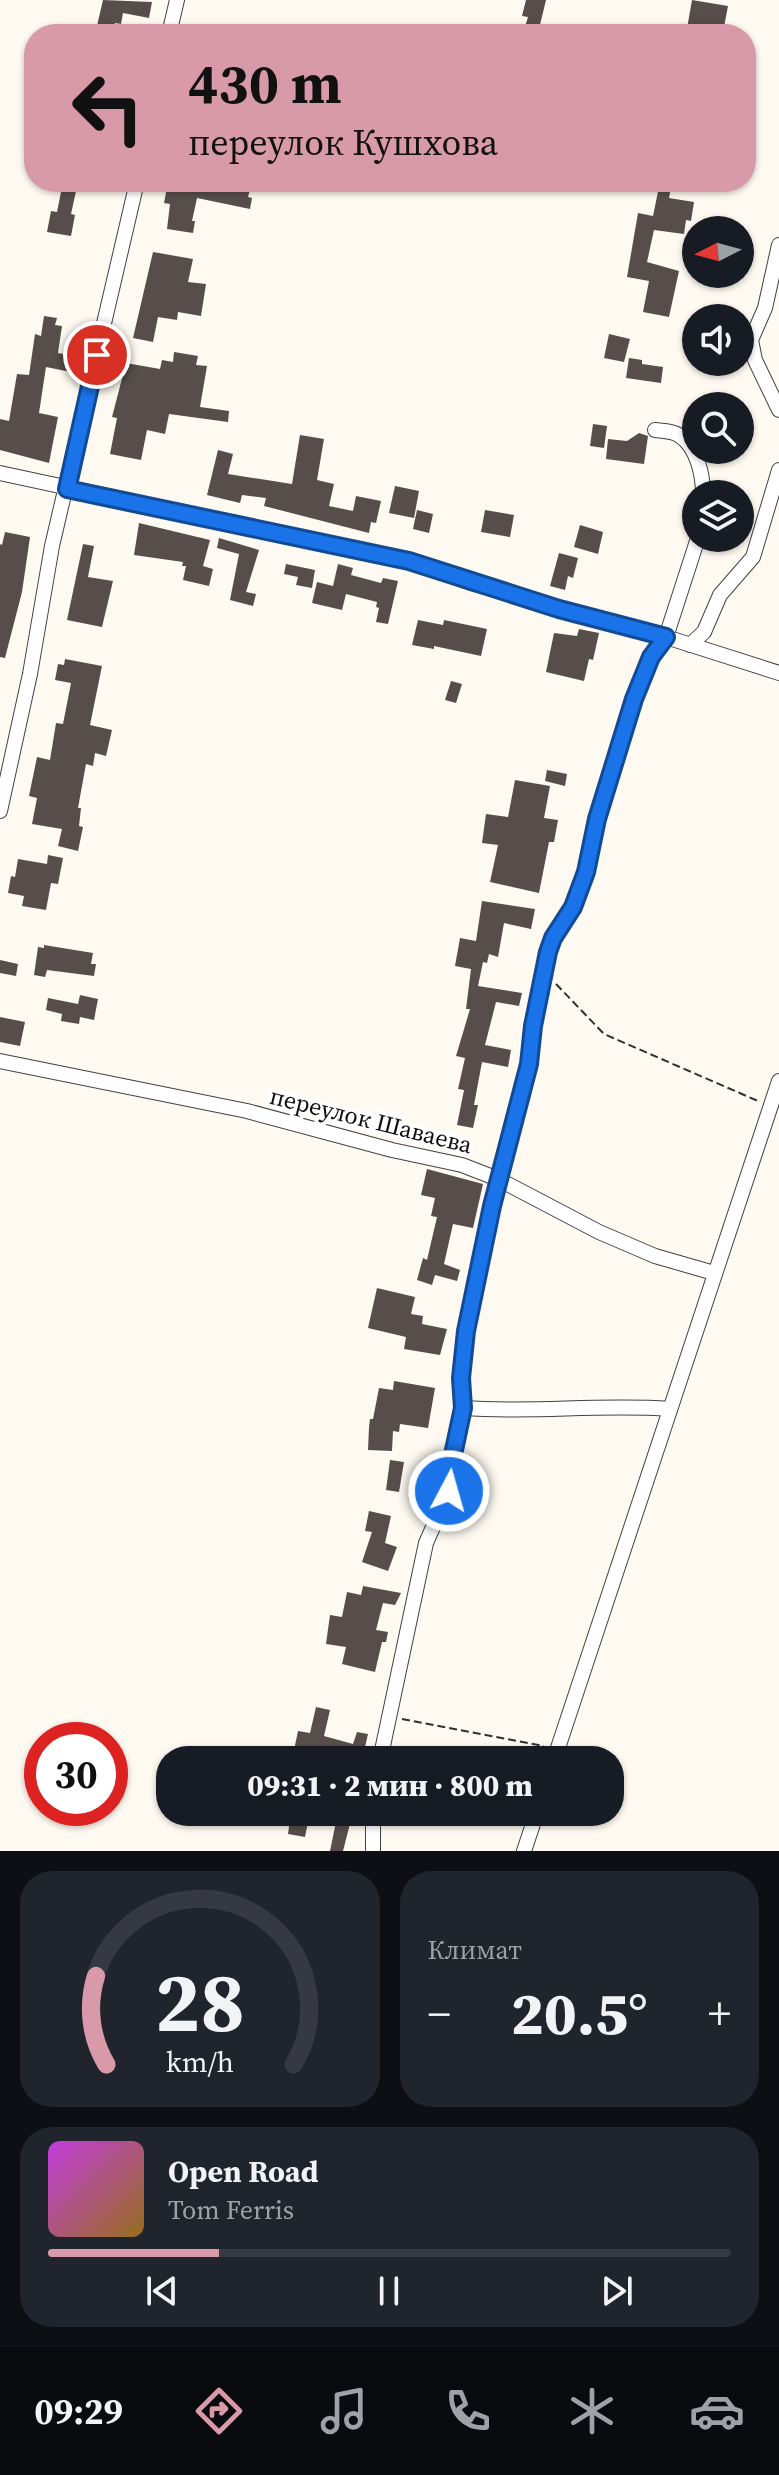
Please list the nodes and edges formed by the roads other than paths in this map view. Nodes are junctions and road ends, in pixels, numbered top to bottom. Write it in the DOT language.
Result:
graph roads {
  1 [pos="177,0"];
  2 [pos="171,24"];
  3 [pos="135,192"];
  4 [pos="779,245"];
  5 [pos="779,410"];
  6 [pos="655,430"];
  7 [pos="779,470"];
  8 [pos="0,473"];
  9 [pos="701,480"];
  10 [pos="67,489"];
  11 [pos="693,552"];
  12 [pos="666,637"];
  13 [pos="690,645"];
  14 [pos="779,673"];
  15 [pos="0,811"];
  16 [pos="0,1061"];
  17 [pos="779,1081"];
  18 [pos="498,1179"];
  19 [pos="714,1273"];
  20 [pos="463,1408"];
  21 [pos="670,1409"];
  22 [pos="383,1746"];
  23 [pos="559,1746"];
  24 [pos="373,1826"];
  25 [pos="532,1826"];
  26 [pos="373,1851"];
  27 [pos="524,1851"];
  1 -- 2 [label="street"];
  3 -- 10 [label="street"];
  4 -- 5 [label="street"];
  6 -- 9 [label="street"];
  7 -- 13 [label="street"];
  8 -- 10 [label="street"];
  10 -- 12 [label="street"];
  10 -- 15 [label="street"];
  11 -- 12 [label="street"];
  12 -- 13 [label="street"];
  12 -- 18 [label="street"];
  13 -- 14 [label="street"];
  16 -- 18 [label="street, переулок Шаваева"];
  17 -- 19 [label="street"];
  18 -- 19 [label="street, переулок Шаваева"];
  18 -- 20 [label="street"];
  19 -- 21 [label="street"];
  20 -- 21 [label="street"];
  20 -- 22 [label="street"];
  21 -- 23 [label="street"];
  24 -- 26 [label="street"];
  25 -- 27 [label="street"];
}
